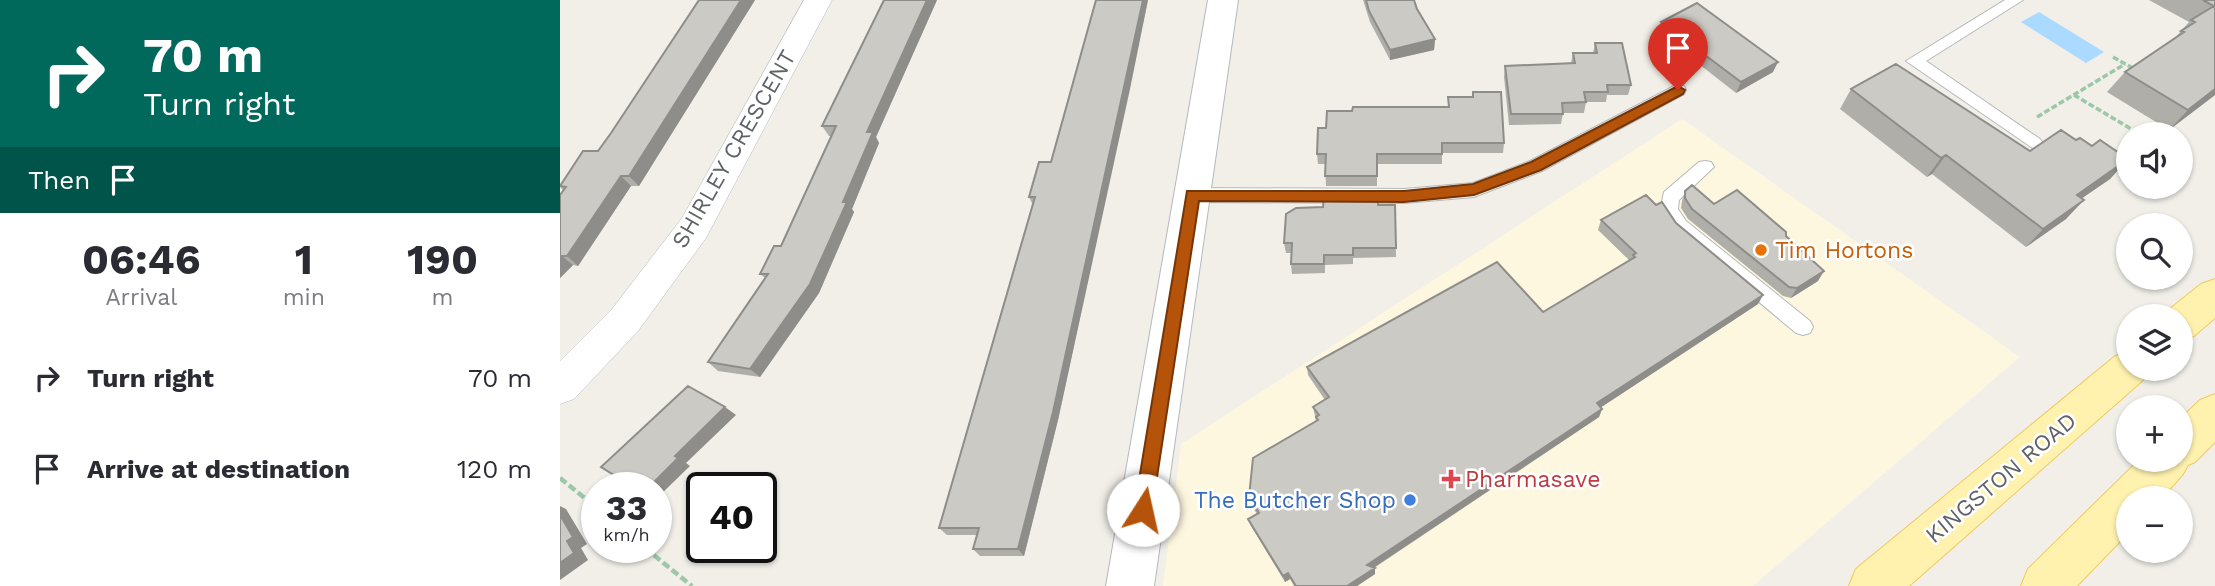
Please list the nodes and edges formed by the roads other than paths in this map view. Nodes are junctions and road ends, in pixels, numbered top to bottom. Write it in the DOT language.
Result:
graph roads {
  1 [pos="818,0"];
  2 [pos="1223,0"];
  3 [pos="2016,0"];
  4 [pos="1678,90"];
  5 [pos="2034,143"];
  6 [pos="1705,167"];
  7 [pos="1192,195"];
  8 [pos="2215,295"];
  9 [pos="2193,313"];
  10 [pos="1803,327"];
  11 [pos="2116,379"];
  12 [pos="560,387"];
  13 [pos="2215,413"];
  14 [pos="2193,435"];
  15 [pos="2156,472"];
  16 [pos="2143,486"];
  17 [pos="2116,513"];
  18 [pos="1130,586"];
  19 [pos="1873,586"];
  20 [pos="2045,586"];
  1 -- 12 [label="street, SHIRLEY CRESCENT"];
  2 -- 7 [label="street"];
  3 -- 5 [label="lane"];
  4 -- 7 [label="lane"];
  6 -- 10 [label="lane"];
  7 -- 18 [label="street"];
  8 -- 9 [label="main road"];
  11 -- 19 [label="main road, KINGSTON ROAD"];
  13 -- 14 [label="main road"];
  15 -- 16 [label="main road"];
  17 -- 20 [label="main road"];
}
